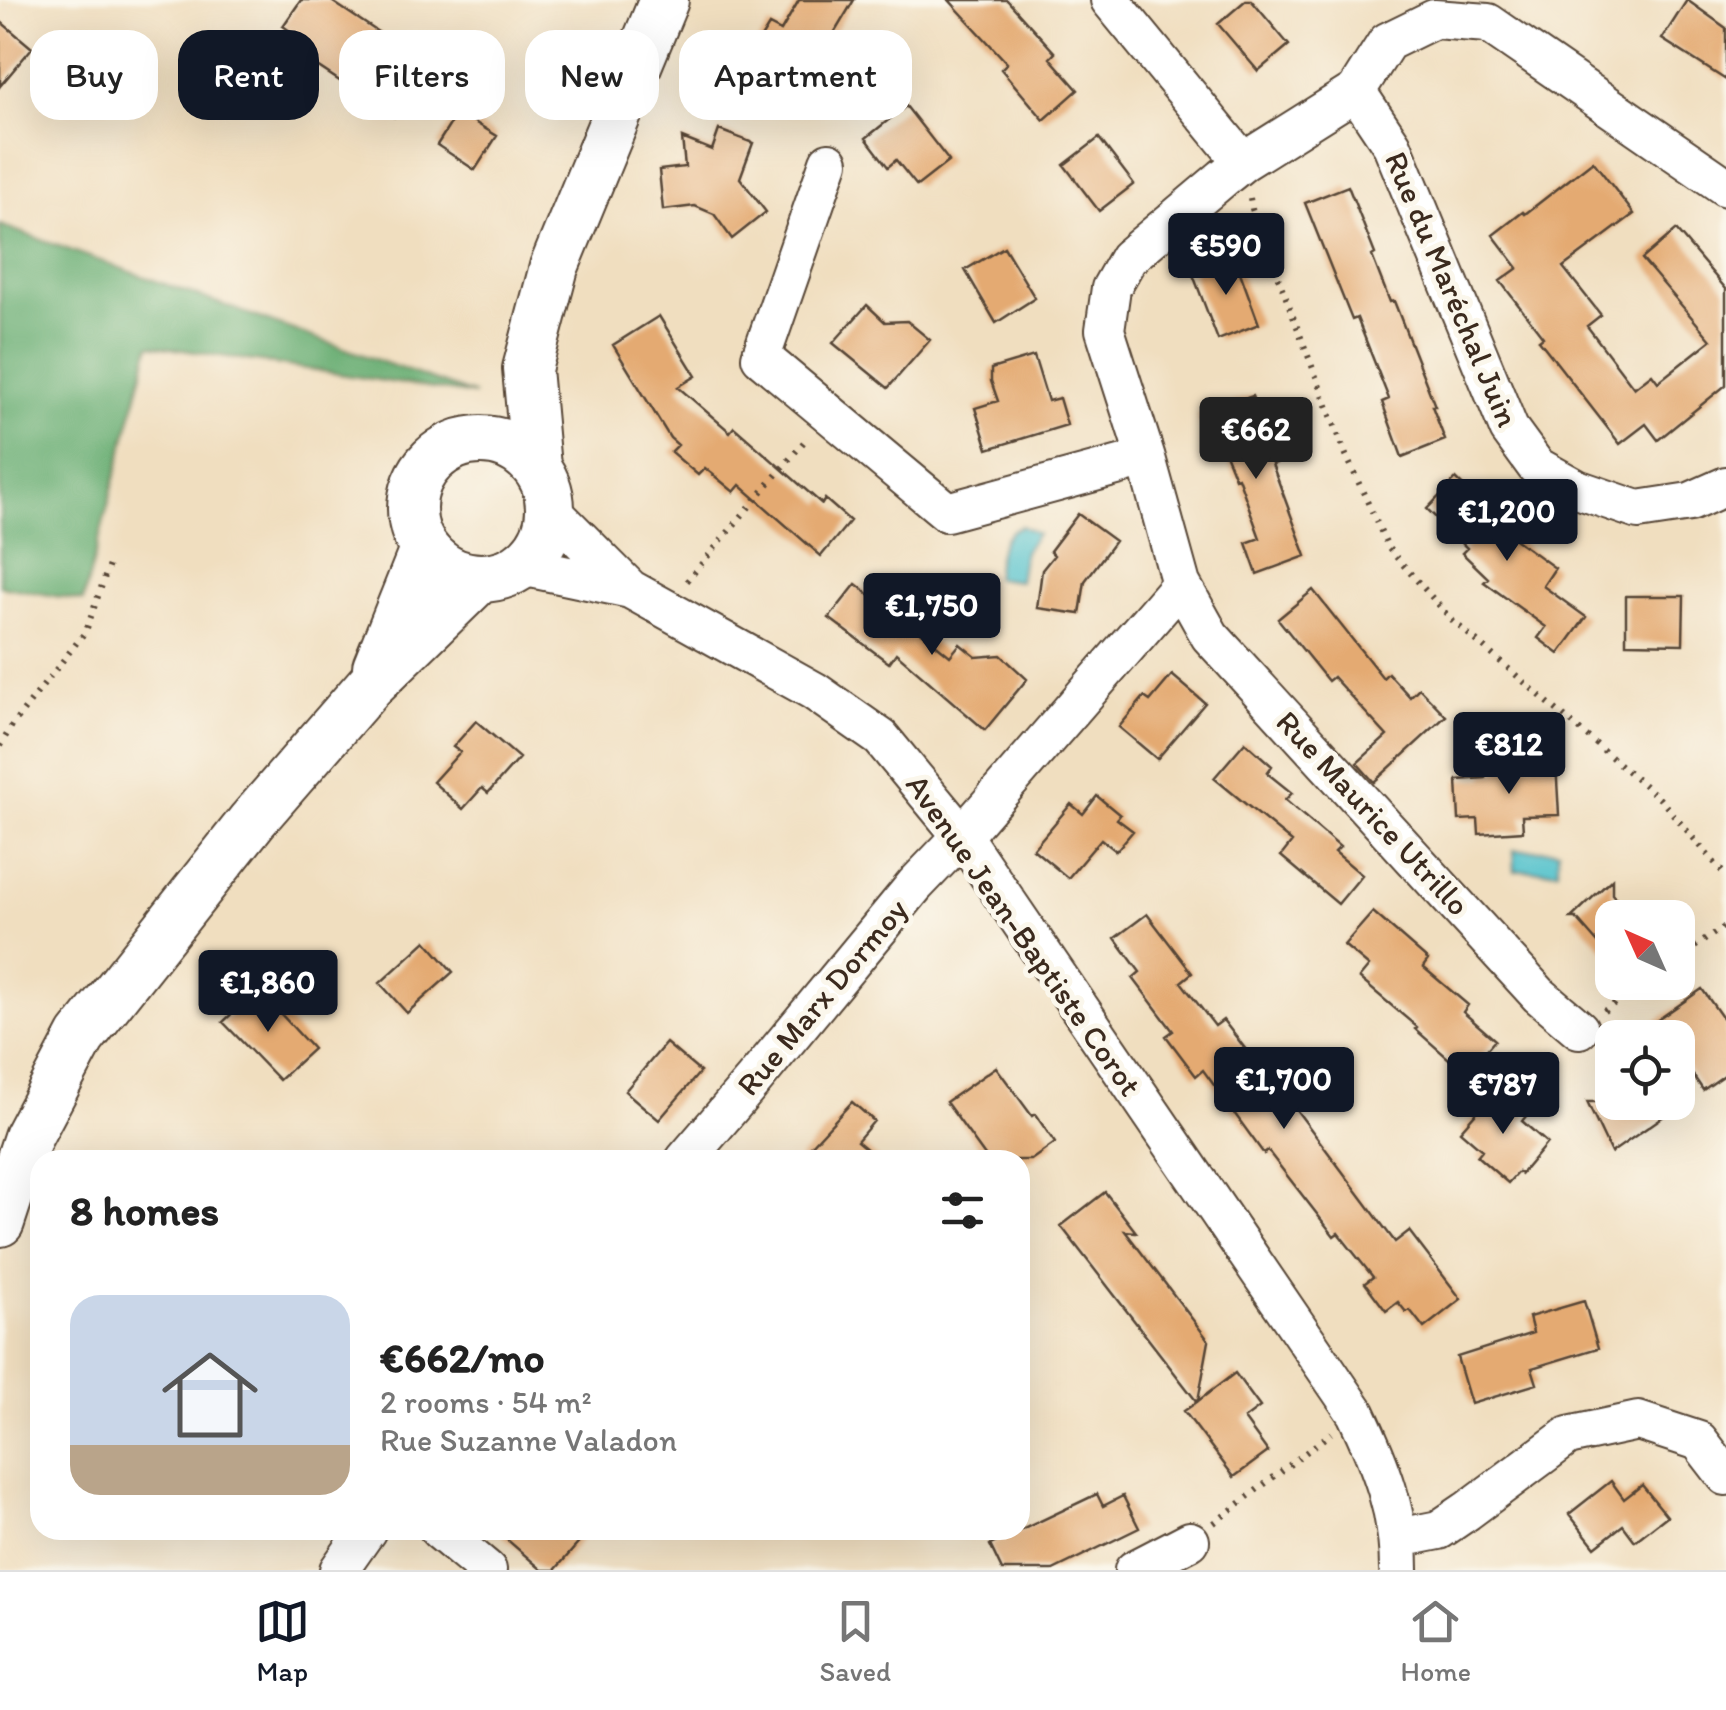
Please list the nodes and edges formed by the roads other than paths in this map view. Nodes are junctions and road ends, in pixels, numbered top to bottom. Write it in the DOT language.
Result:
graph roads {
  1 [pos="664,0"];
  2 [pos="1110,0"];
  3 [pos="1356,91"];
  4 [pos="829,162"];
  5 [pos="1244,162"];
  6 [pos="1726,187"];
  7 [pos="527,368"];
  8 [pos="459,443"];
  9 [pos="1146,458"];
  10 [pos="1726,486"];
  11 [pos="543,488"];
  12 [pos="424,550"];
  13 [pos="500,572"];
  14 [pos="1181,584"];
  15 [pos="630,589"];
  16 [pos="370,686"];
  17 [pos="962,836"];
  18 [pos="1580,1029"];
  19 [pos="693,1150"];
  20 [pos="28,1182"];
  21 [pos="0,1222"];
  22 [pos="1726,1476"];
  23 [pos="361,1540"];
  24 [pos="452,1540"];
  25 [pos="1190,1542"];
  26 [pos="1399,1554"];
  27 [pos="339,1570"];
  28 [pos="487,1570"];
  29 [pos="1134,1570"];
  1 -- 7 [label="street"];
  2 -- 5 [label="street"];
  3 -- 5 [label="street"];
  3 -- 6 [label="street"];
  3 -- 10 [label="street, Rue du Maréchal Juin"];
  4 -- 9 [label="street"];
  5 -- 9 [label="street, Rue Maurice Utrillo"];
  7 -- 8 [label="street"];
  7 -- 11 [label="street"];
  8 -- 11 [label="street"];
  8 -- 12 [label="street"];
  9 -- 14 [label="street, Rue Maurice Utrillo"];
  11 -- 13 [label="street"];
  11 -- 15 [label="street, Avenue Jean-Baptiste Corot"];
  12 -- 13 [label="street"];
  12 -- 16 [label="street"];
  13 -- 15 [label="street, Avenue Jean-Baptiste Corot"];
  13 -- 16 [label="street"];
  14 -- 17 [label="street, Rue Marx Dormoy"];
  14 -- 18 [label="street, Rue Maurice Utrillo"];
  15 -- 17 [label="street, Avenue Jean-Baptiste Corot"];
  16 -- 20 [label="street"];
  17 -- 19 [label="street, Rue Marx Dormoy"];
  17 -- 26 [label="street, Avenue Jean-Baptiste Corot"];
  20 -- 21 [label="street"];
  22 -- 26 [label="street"];
  23 -- 27 [label="street"];
  24 -- 28 [label="street"];
  25 -- 29 [label="street"];
}
